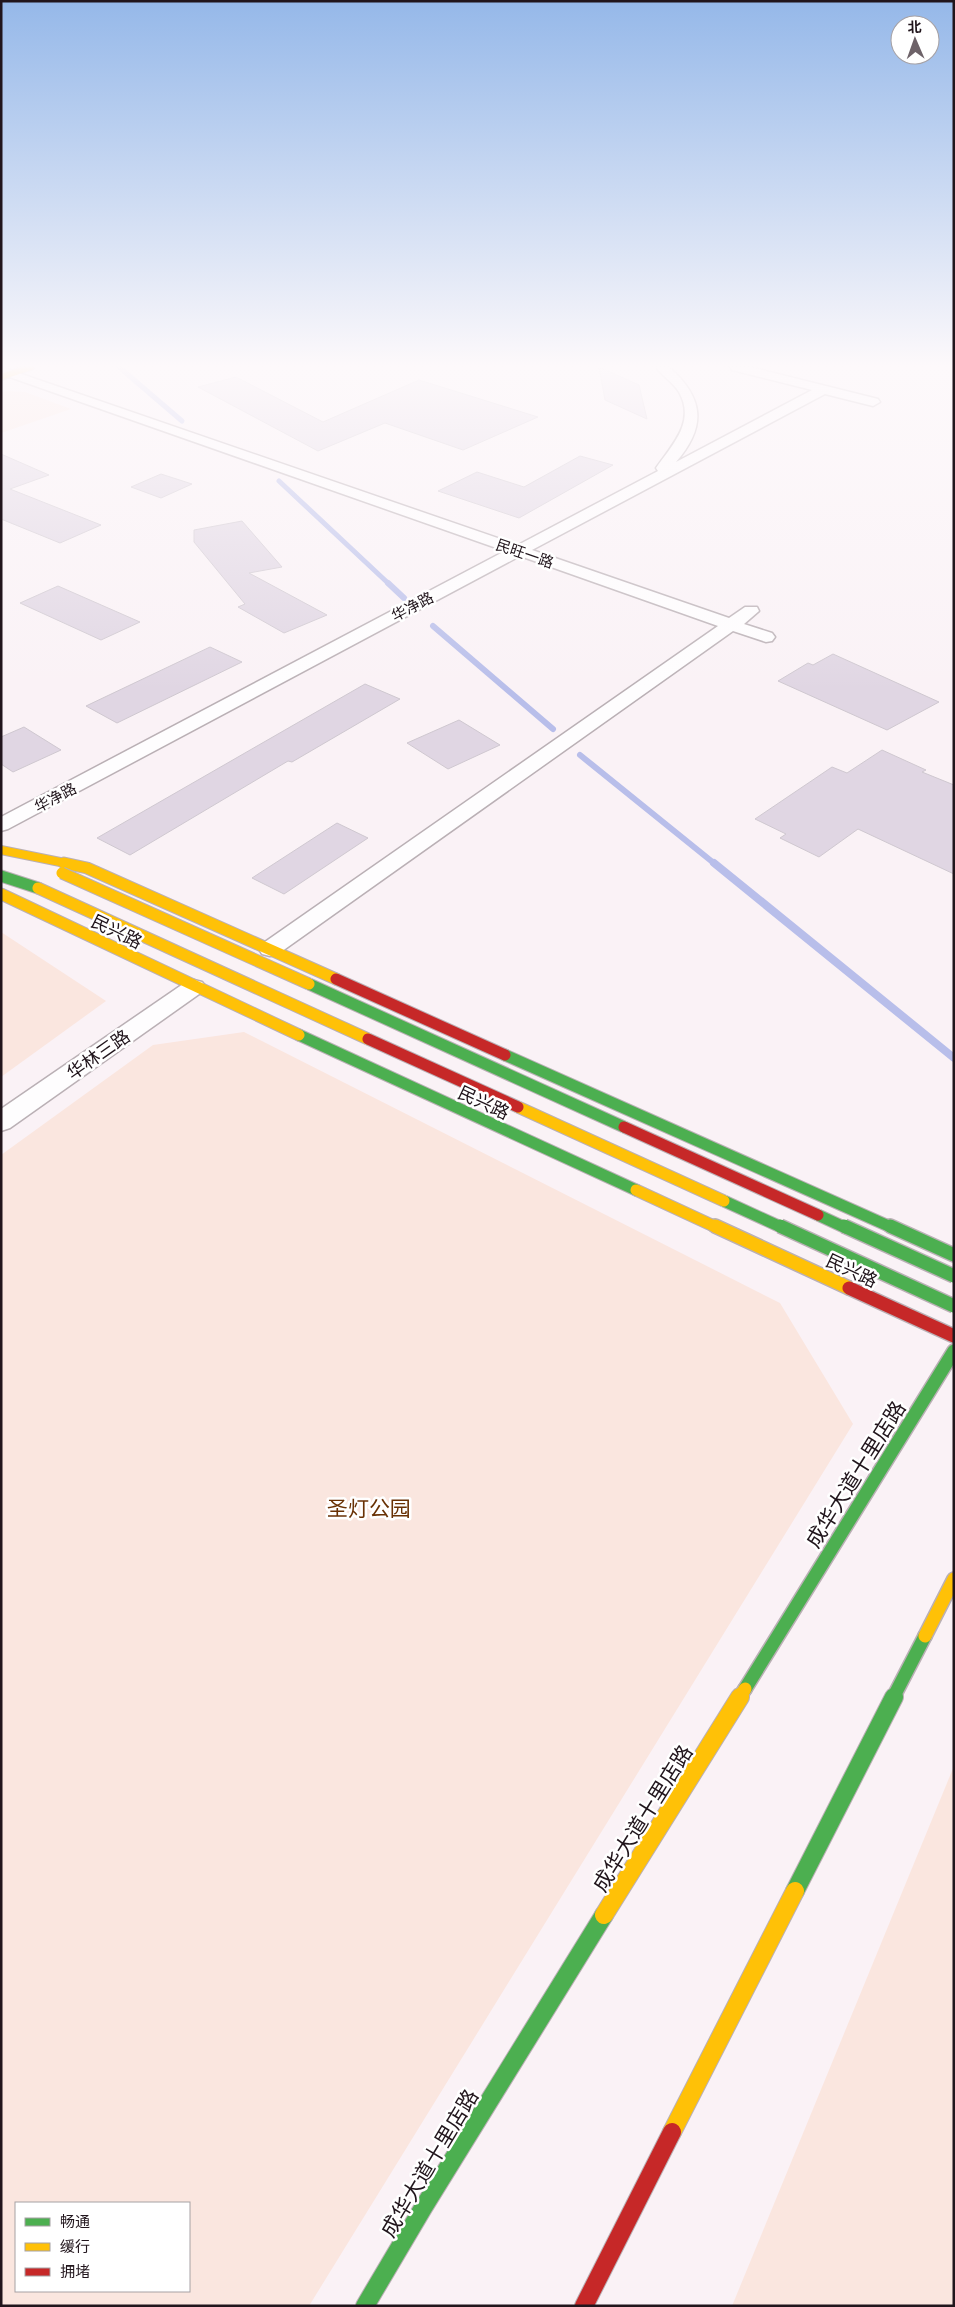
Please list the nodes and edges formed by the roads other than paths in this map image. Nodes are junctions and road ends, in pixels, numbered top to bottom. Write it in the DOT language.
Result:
graph roads {
  1 [pos="299,475"];
  2 [pos="656,475"];
  3 [pos="661,475"];
  4 [pos="645,483"];
  5 [pos="517,550"];
  6 [pos="751,611"];
  7 [pos="731,625"];
  8 [pos="766,637"];
  9 [pos="1,826"];
  10 [pos="1,850"];
  11 [pos="1,854"];
  12 [pos="1,876"];
  13 [pos="1,894"];
  14 [pos="270,949"];
  15 [pos="194,987"];
  16 [pos="1,1122"];
  17 [pos="954,1255"];
  18 [pos="954,1276"];
  19 [pos="954,1306"];
  20 [pos="954,1336"];
  21 [pos="954,1351"];
  22 [pos="954,1579"];
  23 [pos="365,2306"];
  24 [pos="584,2306"];
  1 -- 5 [label="street, 民旺一路"];
  2 -- 4 [label="street"];
  3 -- 4 [label="street, 华净路"];
  4 -- 5 [label="street, 华净路"];
  5 -- 7 [label="street, 民旺一路"];
  5 -- 9 [label="street, 华净路"];
  6 -- 7 [label="street"];
  7 -- 8 [label="street, 民旺一路"];
  7 -- 14 [label="street"];
  10 -- 14 [label="main road"];
  11 -- 18 [label="main road, 民兴路, bridge"];
  12 -- 19 [label="main road, 民兴路, bridge"];
  13 -- 15 [label="main road, 民兴路"];
  14 -- 17 [label="main road"];
  15 -- 16 [label="street, 华林三路"];
  15 -- 20 [label="main road, 民兴路"];
  21 -- 23 [label="main road, 成华大道十里店路"];
  22 -- 24 [label="main road"];
}
